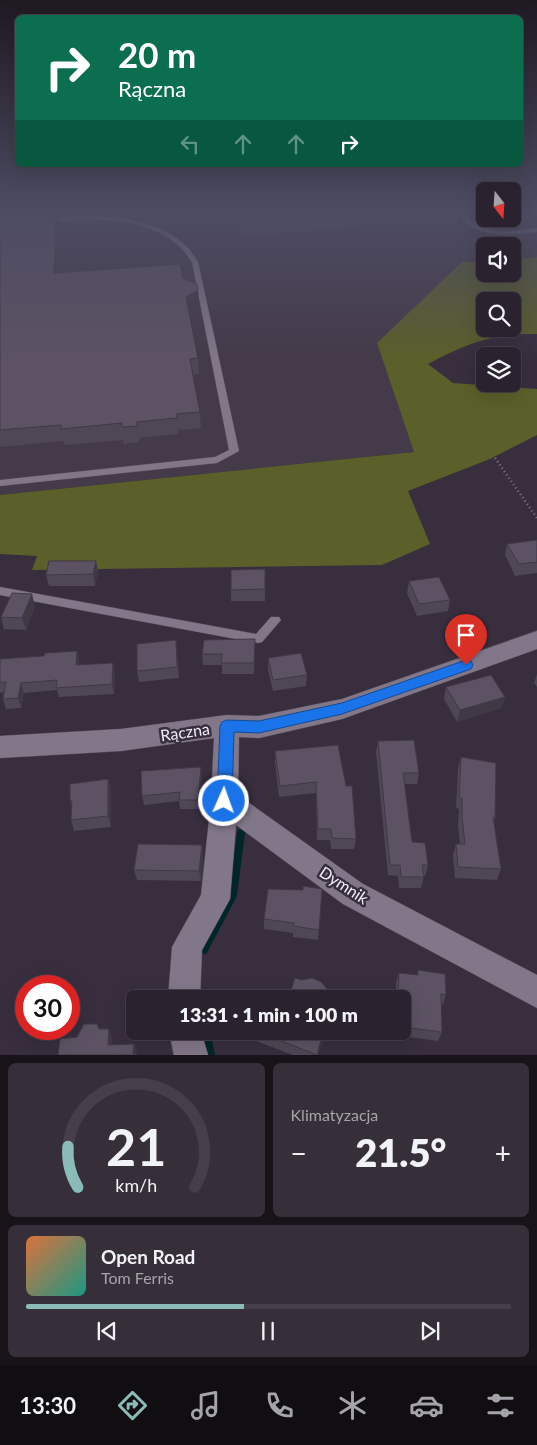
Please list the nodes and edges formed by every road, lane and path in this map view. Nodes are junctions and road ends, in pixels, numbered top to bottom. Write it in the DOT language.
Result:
graph roads {
  1 [pos="194,259"];
  2 [pos="495,458"];
  3 [pos="0,483"];
  4 [pos="537,518"];
  5 [pos="0,591"];
  6 [pos="275,620"];
  7 [pos="537,640"];
  8 [pos="227,726"];
  9 [pos="0,747"];
  10 [pos="224,801"];
  11 [pos="185,990"];
  12 [pos="537,992"];
  13 [pos="187,1040"];
  14 [pos="190,1055"];
  1 -- 3 [label="lane"];
  2 -- 4 [label="path"];
  5 -- 6 [label="lane"];
  7 -- 8 [label="street, Rączna"];
  8 -- 9 [label="street, Rączna"];
  8 -- 10 [label="street"];
  10 -- 11 [label="street"];
  10 -- 12 [label="street, Dymnik"];
  13 -- 14 [label="street"];
}
